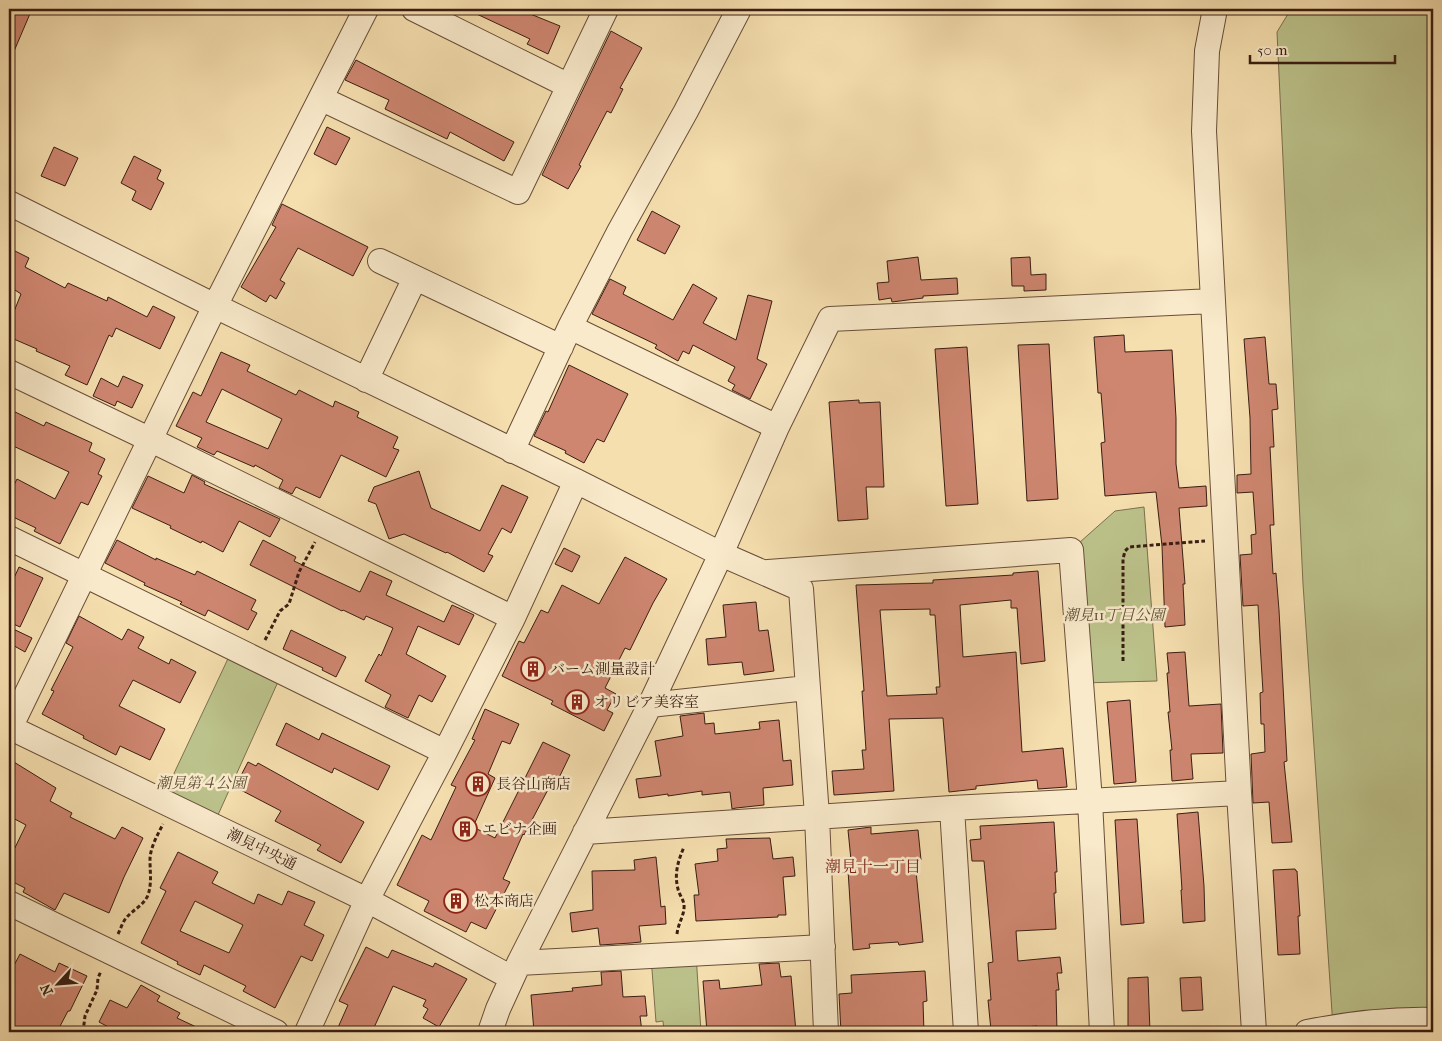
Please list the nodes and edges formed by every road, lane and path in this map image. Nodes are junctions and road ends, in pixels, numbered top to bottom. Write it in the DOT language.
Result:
graph roads {
  1 [pos="366,9"];
  2 [pos="414,9"];
  3 [pos="606,9"];
  4 [pos="739,9"];
  5 [pos="1216,9"];
  6 [pos="568,86"];
  7 [pos="322,99"];
  8 [pos="9,203"];
  9 [pos="380,261"];
  10 [pos="415,278"];
  11 [pos="1213,301"];
  12 [pos="215,306"];
  13 [pos="565,337"];
  14 [pos="9,372"];
  15 [pos="366,380"];
  16 [pos="777,427"];
  17 [pos="151,440"];
  18 [pos="512,451"];
  19 [pos="576,481"];
  20 [pos="324,525"];
  21 [pos="9,538"];
  22 [pos="1226,540"];
  23 [pos="721,554"];
  24 [pos="764,572"];
  25 [pos="85,576"];
  26 [pos="513,618"];
  27 [pos="255,658"];
  28 [pos="1123,661"];
  29 [pos="807,688"];
  30 [pos="650,705"];
  31 [pos="9,728"];
  32 [pos="445,752"];
  33 [pos="1239,794"];
  34 [pos="1090,801"];
  35 [pos="171,806"];
  36 [pos="952,808"];
  37 [pos="817,816"];
  38 [pos="683,825"];
  39 [pos="585,832"];
  40 [pos="367,900"];
  41 [pos="9,903"];
  42 [pos="823,947"];
  43 [pos="110,952"];
  44 [pos="678,955"];
  45 [pos="515,971"];
  46 [pos="1433,1020"];
  47 [pos="1370,1028"];
  48 [pos="83,1032"];
  49 [pos="276,1032"];
  50 [pos="307,1032"];
  51 [pos="490,1032"];
  52 [pos="826,1032"];
  53 [pos="966,1032"];
  54 [pos="1102,1032"];
  55 [pos="1254,1032"];
  56 [pos="1307,1032"];
  1 -- 7 [label="street"];
  2 -- 6 [label="street"];
  3 -- 6 [label="street"];
  4 -- 13 [label="street"];
  5 -- 11 [label="street"];
  6 -- 7 [label="street"];
  7 -- 12 [label="street"];
  8 -- 12 [label="street"];
  9 -- 10 [label="street"];
  10 -- 13 [label="street"];
  10 -- 15 [label="street"];
  11 -- 16 [label="street"];
  11 -- 22 [label="street"];
  12 -- 15 [label="street"];
  12 -- 17 [label="street"];
  13 -- 16 [label="street"];
  13 -- 18 [label="street"];
  14 -- 17 [label="street"];
  15 -- 18 [label="street"];
  16 -- 23 [label="street"];
  17 -- 20 [label="street"];
  17 -- 25 [label="street"];
  18 -- 19 [label="street"];
  19 -- 23 [label="street"];
  19 -- 26 [label="street"];
  20 -- 26 [label="street"];
  20 -- 27 [label="path"];
  21 -- 25 [label="street"];
  22 -- 28 [label="path"];
  22 -- 33 [label="street"];
  23 -- 24 [label="street"];
  23 -- 30 [label="street"];
  24 -- 29 [label="street"];
  24 -- 34 [label="street"];
  25 -- 27 [label="street"];
  25 -- 31 [label="street"];
  26 -- 32 [label="street"];
  27 -- 32 [label="street"];
  29 -- 30 [label="street"];
  29 -- 37 [label="street"];
  30 -- 39 [label="street"];
  31 -- 35 [label="street, 潮見中央通"];
  32 -- 40 [label="street"];
  33 -- 34 [label="street"];
  33 -- 55 [label="street"];
  34 -- 36 [label="street"];
  34 -- 54 [label="street"];
  35 -- 40 [label="street, 潮見中央通"];
  35 -- 43 [label="path"];
  36 -- 37 [label="street"];
  36 -- 53 [label="street"];
  37 -- 38 [label="street"];
  37 -- 42 [label="street"];
  38 -- 39 [label="street"];
  38 -- 44 [label="path"];
  39 -- 45 [label="street"];
  40 -- 45 [label="street, 潮見中央通"];
  40 -- 50 [label="street"];
  41 -- 43 [label="street"];
  42 -- 44 [label="street"];
  42 -- 52 [label="street"];
  43 -- 48 [label="path"];
  43 -- 49 [label="street"];
  44 -- 45 [label="street"];
  45 -- 51 [label="street"];
  46 -- 47 [label="street"];
  47 -- 56 [label="street"];
}
